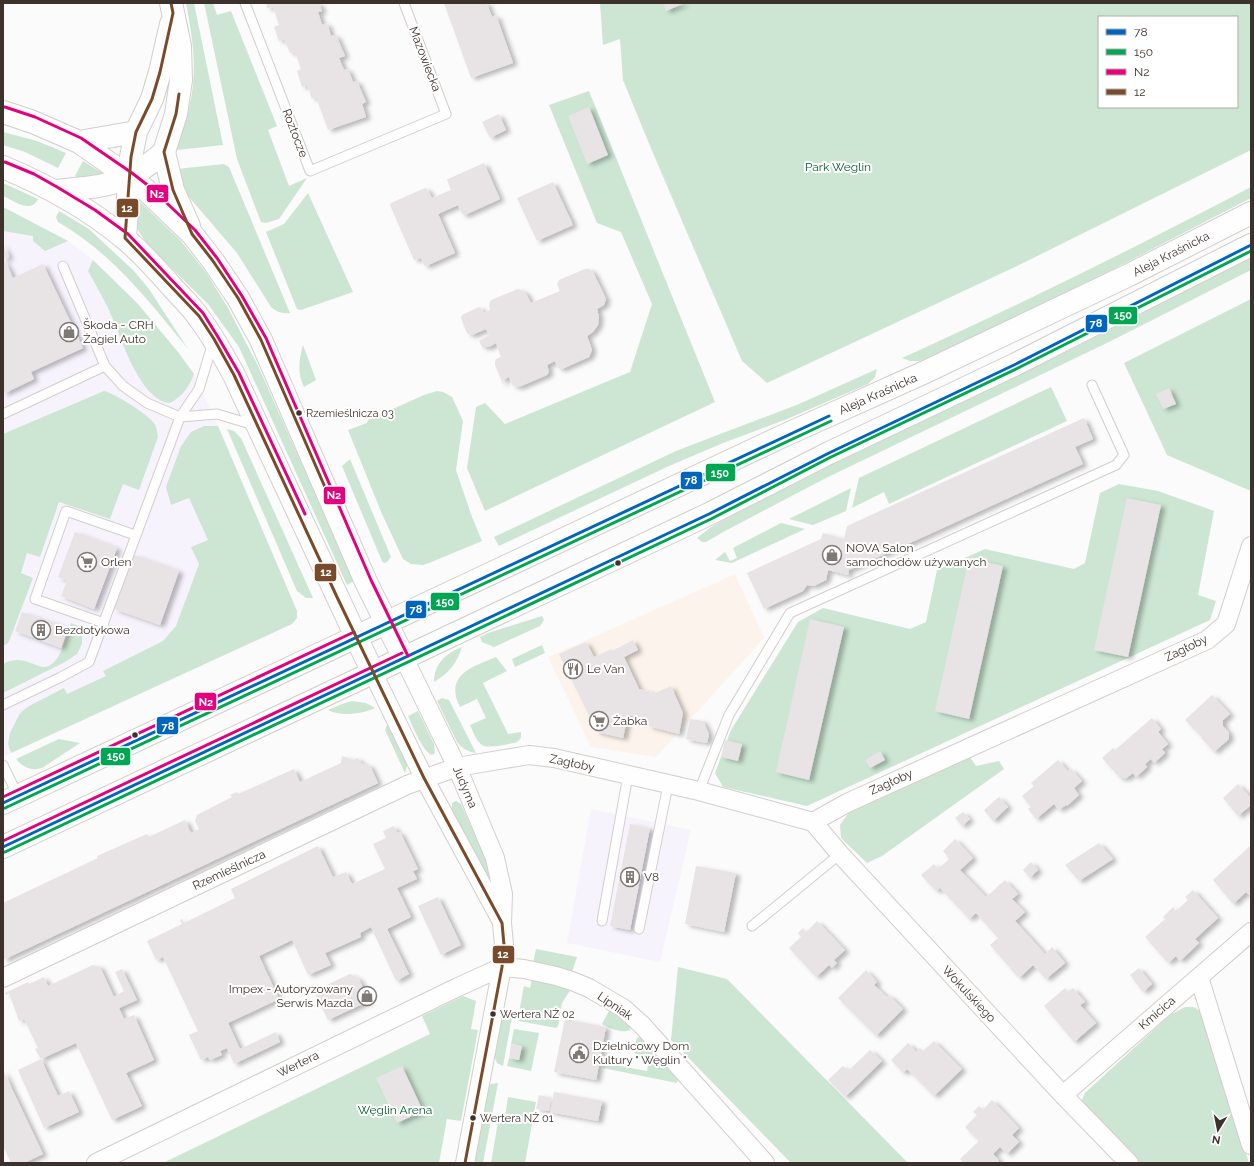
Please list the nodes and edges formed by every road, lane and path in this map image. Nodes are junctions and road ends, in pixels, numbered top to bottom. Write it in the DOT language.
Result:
graph roads {
  1 [pos="244,3"];
  2 [pos="404,3"];
  3 [pos="172,8"];
  4 [pos="3,112"];
  5 [pos="446,114"];
  6 [pos="136,132"];
  7 [pos="79,142"];
  8 [pos="164,152"];
  9 [pos="3,168"];
  10 [pos="129,177"];
  11 [pos="54,191"];
  12 [pos="1251,213"];
  13 [pos="192,234"];
  14 [pos="125,238"];
  15 [pos="1251,245"];
  16 [pos="63,266"];
  17 [pos="214,339"];
  18 [pos="105,366"];
  19 [pos="1092,385"];
  20 [pos="3,414"];
  21 [pos="180,417"];
  22 [pos="259,427"];
  23 [pos="135,535"];
  24 [pos="1251,546"];
  25 [pos="104,623"];
  26 [pos="387,623"];
  27 [pos="356,637"];
  28 [pos="404,658"];
  29 [pos="373,673"];
  30 [pos="3,705"];
  31 [pos="3,765"];
  32 [pos="457,767"];
  33 [pos="628,775"];
  34 [pos="424,778"];
  35 [pos="668,784"];
  36 [pos="699,792"];
  37 [pos="11,800"];
  38 [pos="813,822"];
  39 [pos="3,847"];
  40 [pos="840,854"];
  41 [pos="602,921"];
  42 [pos="502,923"];
  43 [pos="752,926"];
  44 [pos="639,929"];
  45 [pos="1251,932"];
  46 [pos="502,967"];
  47 [pos="1199,977"];
  48 [pos="3,978"];
  49 [pos="1063,1095"];
  50 [pos="1251,1145"];
  51 [pos="96,1163"];
  52 [pos="465,1163"];
  53 [pos="765,1163"];
  54 [pos="1129,1163"];
  1 -- 5 [label="lane, Roztocze"];
  2 -- 5 [label="lane, Mazowiecka"];
  3 -- 6 [label="main road"];
  3 -- 8 [label="main road"];
  4 -- 7 [label="main road"];
  6 -- 7 [label="main road"];
  6 -- 10 [label="main road"];
  7 -- 10 [label="main road"];
  8 -- 10 [label="main road"];
  8 -- 13 [label="main road"];
  9 -- 11 [label="main road"];
  10 -- 11 [label="main road"];
  10 -- 13 [label="main road"];
  10 -- 14 [label="main road"];
  11 -- 14 [label="main road"];
  12 -- 26 [label="main road, Aleja Kraśnicka"];
  13 -- 26 [label="main road"];
  14 -- 17 [label="main road"];
  15 -- 28 [label="main road"];
  16 -- 18 [label="lane"];
  17 -- 21 [label="lane"];
  17 -- 22 [label="main road"];
  18 -- 20 [label="lane"];
  18 -- 21 [label="lane"];
  19 -- 36 [label="lane"];
  21 -- 22 [label="lane"];
  21 -- 23 [label="lane"];
  22 -- 27 [label="main road"];
  23 -- 25 [label="lane"];
  23 -- 25 [label="lane"];
  24 -- 38 [label="street, Zagłoby"];
  25 -- 30 [label="lane"];
  26 -- 27 [label="main road, Aleja Kraśnicka"];
  26 -- 28 [label="main road"];
  27 -- 29 [label="main road"];
  27 -- 37 [label="main road, Aleja Kraśnicka"];
  28 -- 29 [label="main road"];
  28 -- 32 [label="street, Judyma"];
  29 -- 34 [label="street, Judyma"];
  29 -- 39 [label="main road"];
  31 -- 37 [label="lane"];
  32 -- 33 [label="street, Zagłoby"];
  32 -- 34 [label="street, Rzemieślnicza"];
  32 -- 42 [label="street, Judyma"];
  33 -- 35 [label="street, Zagłoby"];
  33 -- 41 [label="lane"];
  34 -- 42 [label="street, Judyma"];
  34 -- 48 [label="street, Rzemieślnicza"];
  35 -- 36 [label="street, Zagłoby"];
  35 -- 44 [label="lane"];
  36 -- 38 [label="street, Zagłoby"];
  38 -- 40 [label="street, Wokulskiego"];
  40 -- 43 [label="lane"];
  40 -- 49 [label="street, Wokulskiego"];
  42 -- 46 [label="street, Judyma"];
  45 -- 47 [label="street, Kmicica"];
  46 -- 51 [label="street, Wertera"];
  46 -- 52 [label="street, Judyma"];
  46 -- 53 [label="street, Lipniak"];
  47 -- 49 [label="street, Kmicica"];
  47 -- 50 [label="street"];
  49 -- 54 [label="street, Wokulskiego"];
}
